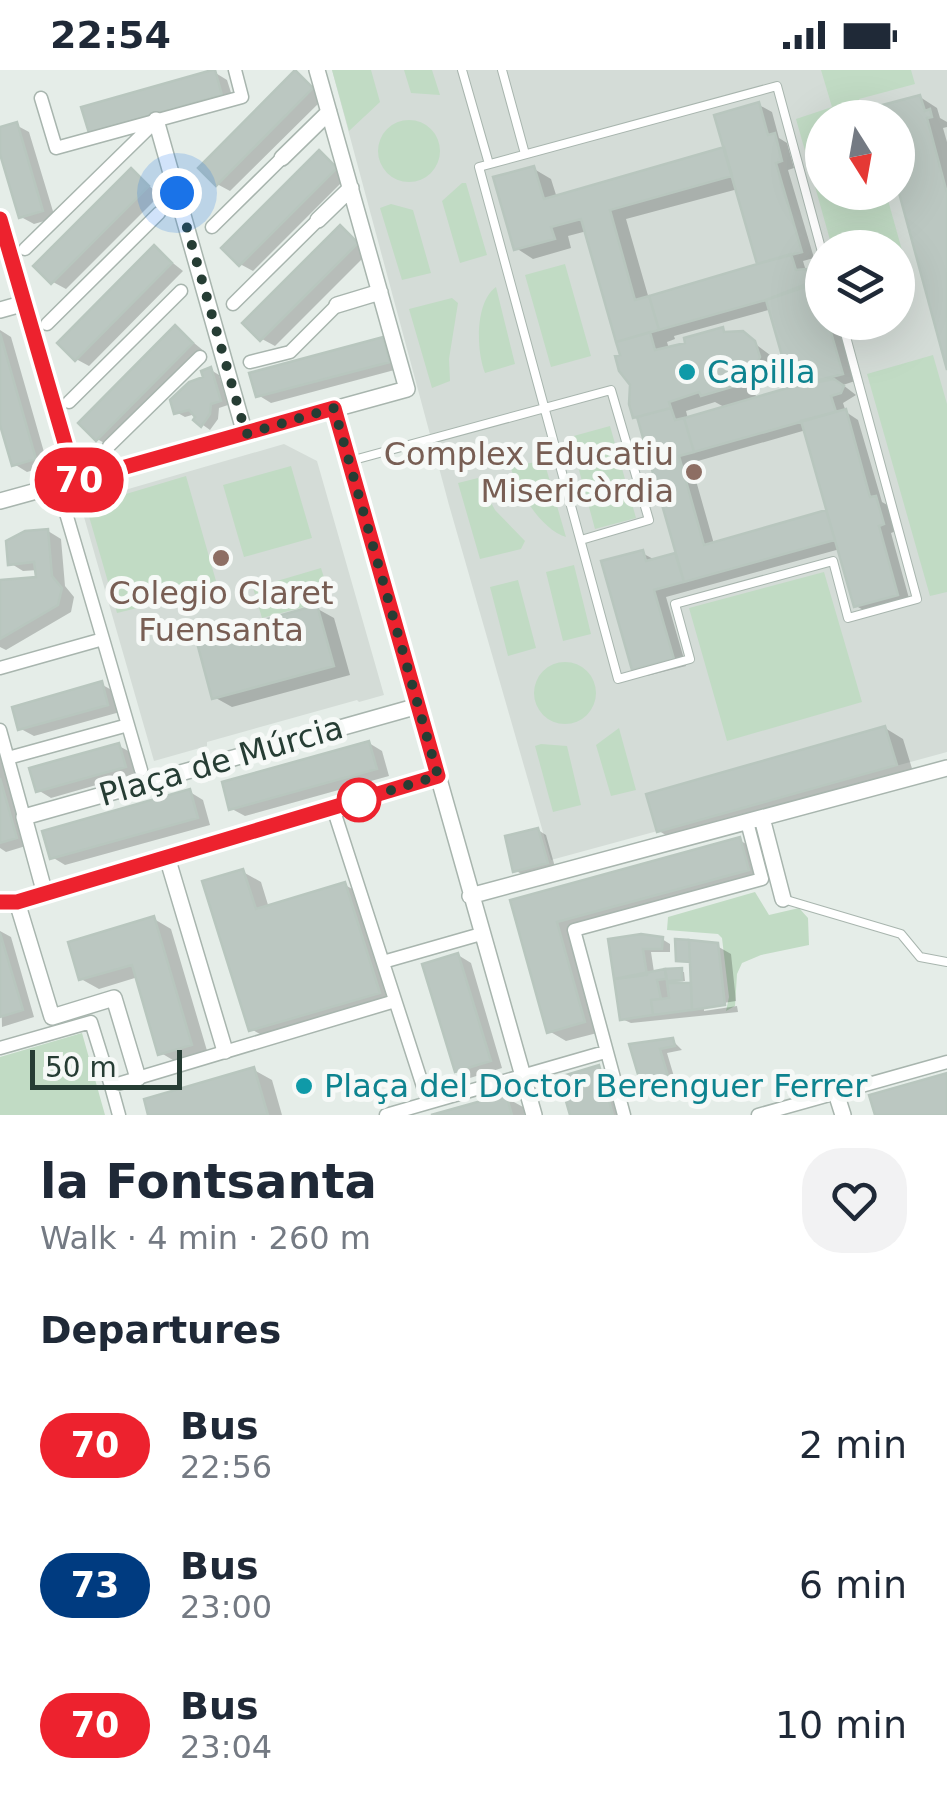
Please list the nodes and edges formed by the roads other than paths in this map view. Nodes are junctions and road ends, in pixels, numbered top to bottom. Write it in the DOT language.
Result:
graph roads {
  1 [pos="235,70"];
  2 [pos="317,70"];
  3 [pos="462,70"];
  4 [pos="502,70"];
  5 [pos="41,98"];
  6 [pos="329,112"];
  7 [pos="156,120"];
  8 [pos="525,154"];
  9 [pos="282,158"];
  10 [pos="488,164"];
  11 [pos="350,188"];
  12 [pos="160,214"];
  13 [pos="0,219"];
  14 [pos="318,220"];
  15 [pos="212,227"];
  16 [pos="816,230"];
  17 [pos="25,250"];
  18 [pos="181,292"];
  19 [pos="380,292"];
  20 [pos="24,303"];
  21 [pos="233,304"];
  22 [pos="337,305"];
  23 [pos="0,310"];
  24 [pos="46,324"];
  25 [pos="847,340"];
  26 [pos="200,357"];
  27 [pos="250,362"];
  28 [pos="69,402"];
  29 [pos="334,408"];
  30 [pos="544,408"];
  31 [pos="246,434"];
  32 [pos="109,446"];
  33 [pos="350,461"];
  34 [pos="76,481"];
  35 [pos="58,486"];
  36 [pos="0,501"];
  37 [pos="580,540"];
  38 [pos="103,639"];
  39 [pos="0,668"];
  40 [pos="418,706"];
  41 [pos="128,725"];
  42 [pos="0,730"];
  43 [pos="8,758"];
  44 [pos="947,768"];
  45 [pos="141,770"];
  46 [pos="438,776"];
  47 [pos="333,808"];
  48 [pos="24,816"];
  49 [pos="754,820"];
  50 [pos="167,857"];
  51 [pos="46,894"];
  52 [pos="470,896"];
  53 [pos="783,898"];
  54 [pos="0,902"];
  55 [pos="17,902"];
  56 [pos="481,934"];
  57 [pos="384,962"];
  58 [pos="947,962"];
  59 [pos="396,1000"];
  60 [pos="0,1048"];
  61 [pos="226,1051"];
  62 [pos="605,1052"];
  63 [pos="947,1062"];
  64 [pos="522,1074"];
  65 [pos="138,1078"];
  66 [pos="111,1086"];
  67 [pos="836,1093"];
  68 [pos="428,1102"];
  69 [pos="119,1115"];
  70 [pos="386,1115"];
  71 [pos="534,1115"];
  72 [pos="624,1115"];
  73 [pos="758,1115"];
  74 [pos="843,1115"];
  1 -- 7 [label="street"];
  2 -- 6 [label="street"];
  3 -- 10 [label="lane"];
  4 -- 8 [label="lane"];
  5 -- 7 [label="street"];
  6 -- 9 [label="street"];
  6 -- 11 [label="street"];
  7 -- 17 [label="street"];
  7 -- 31 [label="street"];
  8 -- 10 [label="lane"];
  8 -- 16 [label="lane"];
  9 -- 15 [label="street"];
  10 -- 30 [label="lane"];
  11 -- 14 [label="street"];
  11 -- 19 [label="street"];
  12 -- 24 [label="street"];
  13 -- 20 [label="street"];
  14 -- 21 [label="street"];
  18 -- 28 [label="street"];
  19 -- 22 [label="street"];
  19 -- 29 [label="street"];
  20 -- 23 [label="street"];
  20 -- 34 [label="street"];
  22 -- 27 [label="street"];
  25 -- 37 [label="lane"];
  26 -- 32 [label="street"];
  29 -- 31 [label="street"];
  29 -- 33 [label="street"];
  30 -- 33 [label="lane"];
  30 -- 37 [label="lane"];
  30 -- 37 [label="lane"];
  31 -- 34 [label="street"];
  33 -- 40 [label="street"];
  34 -- 35 [label="street"];
  35 -- 36 [label="street"];
  35 -- 38 [label="street, Plaça de Múrcia"];
  38 -- 39 [label="street"];
  38 -- 41 [label="street, Plaça de Múrcia"];
  40 -- 46 [label="street"];
  40 -- 48 [label="street, Plaça de Múrcia"];
  41 -- 43 [label="street, Plaça de Múrcia"];
  41 -- 45 [label="street, Plaça de Múrcia"];
  42 -- 43 [label="street"];
  43 -- 48 [label="street"];
  44 -- 49 [label="street"];
  46 -- 47 [label="street"];
  46 -- 52 [label="street"];
  47 -- 50 [label="street"];
  47 -- 57 [label="street"];
  48 -- 51 [label="street"];
  49 -- 52 [label="street"];
  49 -- 53 [label="street"];
  49 -- 62 [label="street"];
  50 -- 51 [label="street"];
  50 -- 61 [label="street"];
  51 -- 55 [label="street"];
  52 -- 56 [label="street"];
  53 -- 58 [label="lane"];
  54 -- 55 [label="street"];
  55 -- 65 [label="street"];
  56 -- 57 [label="street"];
  56 -- 64 [label="street"];
  57 -- 59 [label="street"];
  59 -- 61 [label="street"];
  59 -- 68 [label="street"];
  60 -- 66 [label="street"];
  61 -- 65 [label="street"];
  62 -- 64 [label="street"];
  62 -- 72 [label="street"];
  63 -- 67 [label="street"];
  64 -- 68 [label="street"];
  64 -- 71 [label="street"];
  65 -- 66 [label="street"];
  66 -- 69 [label="street"];
  67 -- 73 [label="street"];
  67 -- 74 [label="street"];
  68 -- 70 [label="street"];
}
